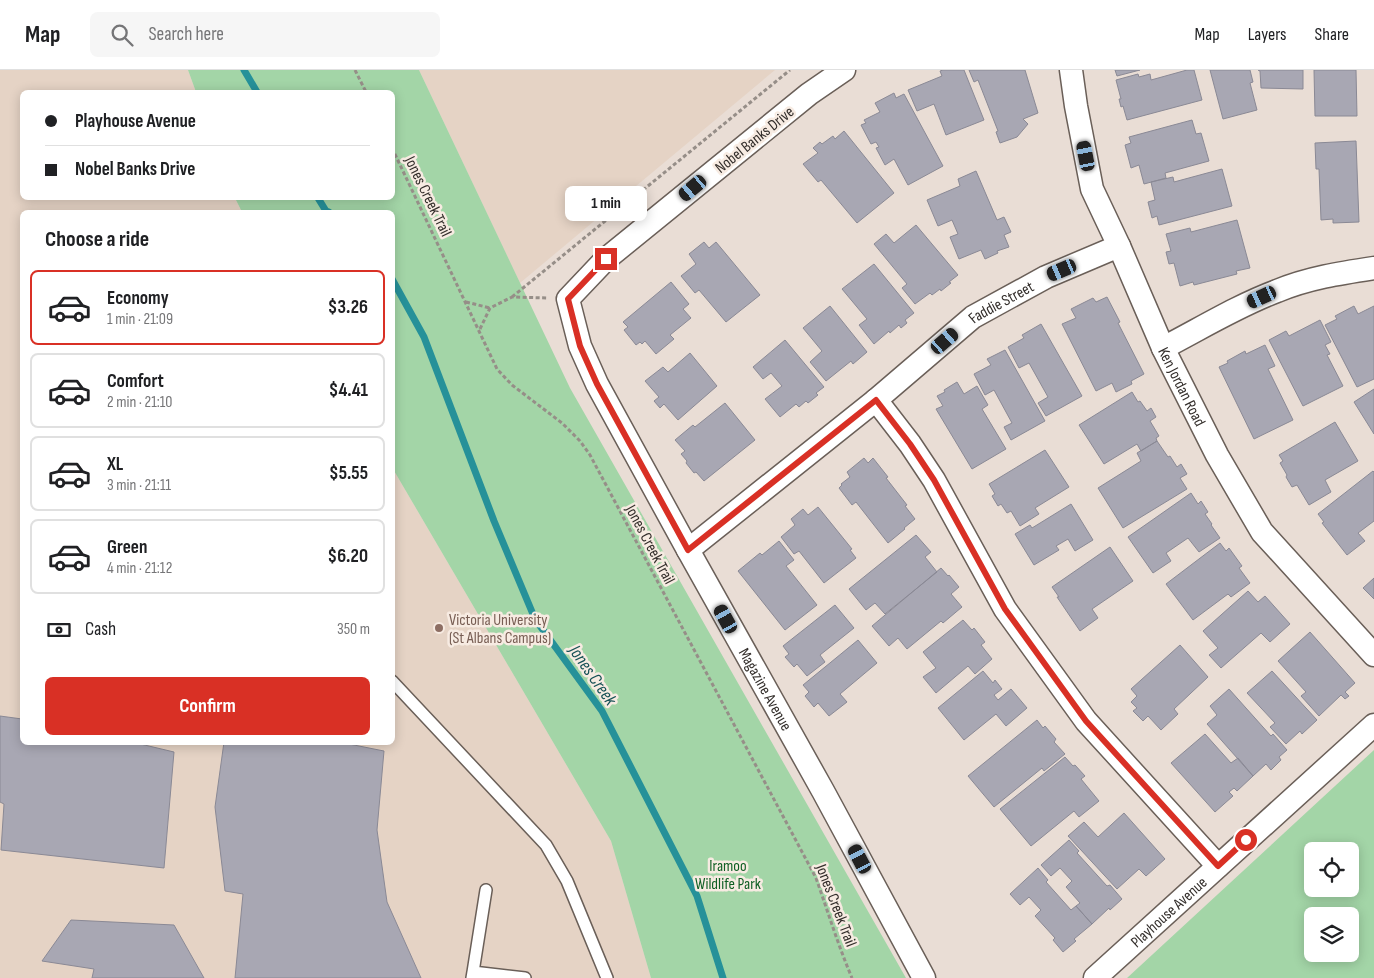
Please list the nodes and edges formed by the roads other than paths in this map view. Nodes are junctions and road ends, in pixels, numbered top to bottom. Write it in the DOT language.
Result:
graph roads {
  1 [pos="844,70"];
  2 [pos="1070,71"];
  3 [pos="1118,246"];
  4 [pos="1374,268"];
  5 [pos="580,346"];
  6 [pos="1163,348"];
  7 [pos="876,400"];
  8 [pos="688,550"];
  9 [pos="1374,655"];
  10 [pos="395,684"];
  11 [pos="1374,725"];
  12 [pos="1218,866"];
  13 [pos="486,890"];
  14 [pos="473,975"];
  15 [pos="525,978"];
  16 [pos="607,978"];
  17 [pos="924,978"];
  18 [pos="1095,978"];
  1 -- 5 [label="street, Nobel Banks Drive"];
  2 -- 3 [label="street, Ken Jordan Road"];
  3 -- 6 [label="street, Ken Jordan Road"];
  3 -- 7 [label="street, Faddie Street"];
  4 -- 6 [label="street"];
  5 -- 8 [label="street, Magazine Avenue"];
  6 -- 9 [label="street, Ken Jordan Road"];
  7 -- 8 [label="street, Faddie Street"];
  7 -- 12 [label="street"];
  8 -- 17 [label="street, Magazine Avenue"];
  10 -- 16 [label="lane"];
  11 -- 12 [label="street, Playhouse Avenue"];
  12 -- 18 [label="street, Playhouse Avenue"];
  13 -- 14 [label="lane"];
  14 -- 15 [label="lane"];
}
